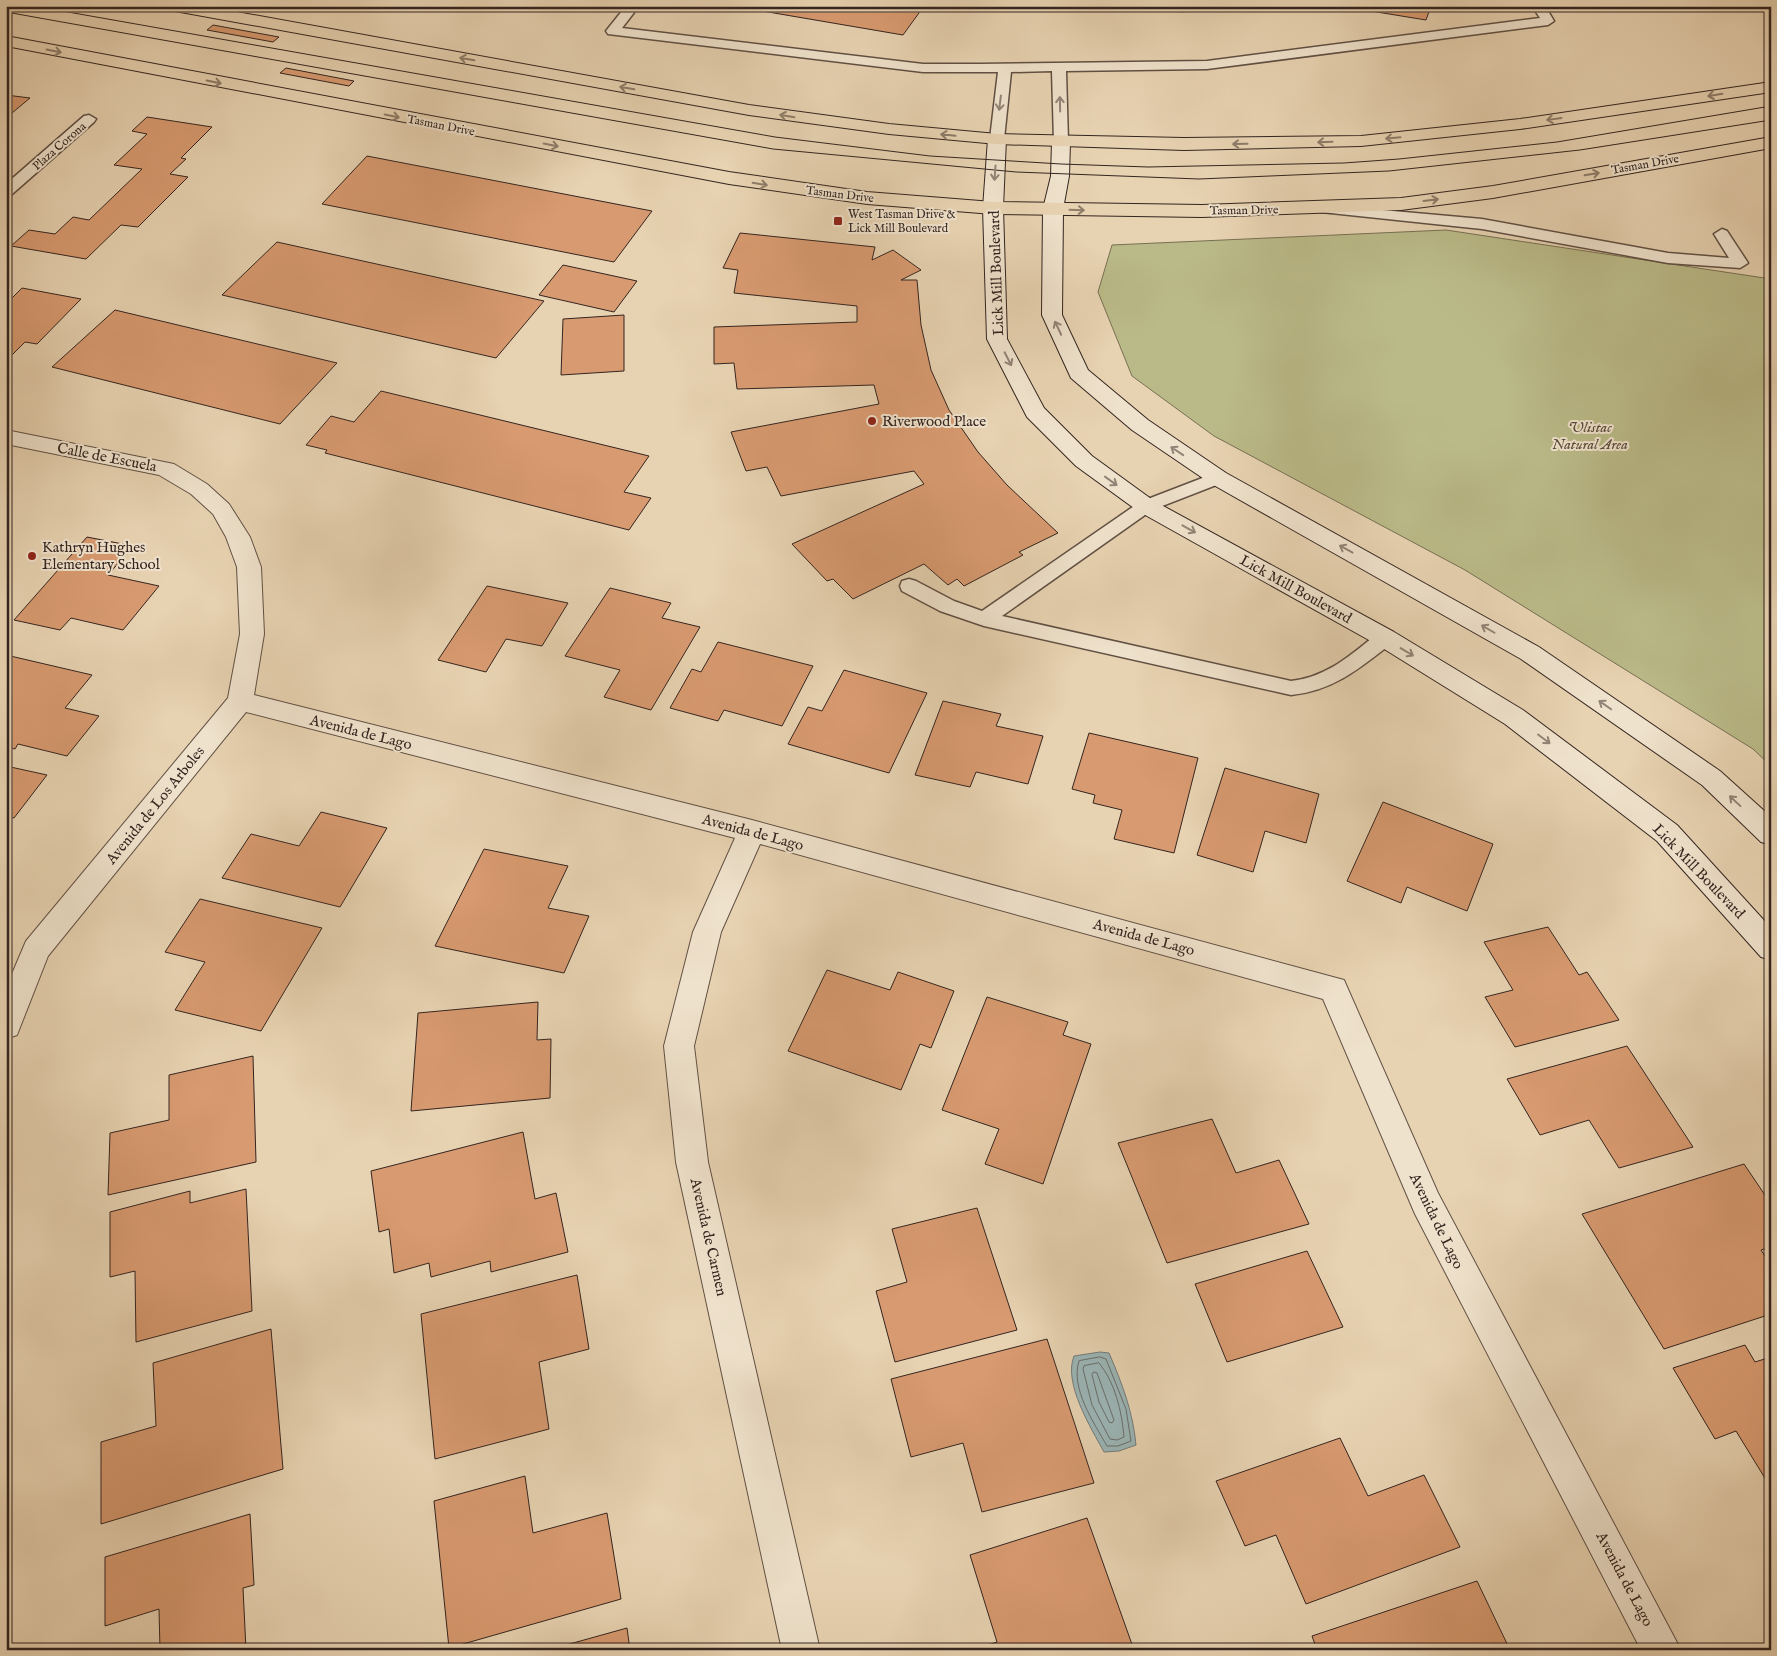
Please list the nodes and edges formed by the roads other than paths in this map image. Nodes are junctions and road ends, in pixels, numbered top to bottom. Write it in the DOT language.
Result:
graph roads {
  1 [pos="175,6"];
  2 [pos="633,6"];
  3 [pos="1538,6"];
  4 [pos="6,41"];
  5 [pos="1059,67"];
  6 [pos="1005,68"];
  7 [pos="1767,88"];
  8 [pos="89,120"];
  9 [pos="996,139"];
  10 [pos="1061,142"];
  11 [pos="1771,142"];
  12 [pos="6,192"];
  13 [pos="993,208"];
  14 [pos="1313,208"];
  15 [pos="1053,209"];
  16 [pos="1722,234"];
  17 [pos="6,437"];
  18 [pos="1218,478"];
  19 [pos="1146,506"];
  20 [pos="249,567"];
  21 [pos="909,586"];
  22 [pos="984,619"];
  23 [pos="1385,638"];
  24 [pos="240,701"];
  25 [pos="752,831"];
  26 [pos="1771,834"];
  27 [pos="1771,948"];
  28 [pos="6,1026"];
  29 [pos="801,1650"];
  30 [pos="1662,1650"];
  9 -- 1 [label="main road, one-way"];
  2 -- 6 [label="lane"];
  3 -- 5 [label="lane"];
  4 -- 13 [label="main road, Tasman Drive, one-way"];
  5 -- 6 [label="lane"];
  10 -- 5 [label="lane, one-way"];
  6 -- 9 [label="lane, one-way"];
  7 -- 10 [label="main road, one-way"];
  8 -- 12 [label="lane, Plaza Corona"];
  9 -- 10 [label="main road"];
  9 -- 13 [label="street, Lick Mill Boulevard, one-way"];
  10 -- 15 [label="street"];
  14 -- 11 [label="main road, Tasman Drive, one-way"];
  13 -- 15 [label="main road, Tasman Drive"];
  13 -- 19 [label="street, Lick Mill Boulevard, one-way"];
  15 -- 14 [label="main road, Tasman Drive, one-way"];
  14 -- 16 [label="lane"];
  18 -- 15 [label="street, one-way"];
  17 -- 20 [label="street, Calle de Escuela"];
  18 -- 19 [label="lane"];
  26 -- 18 [label="street, one-way"];
  19 -- 22 [label="lane"];
  19 -- 23 [label="street, Lick Mill Boulevard, one-way"];
  20 -- 24 [label="street, Avenida de Los Arboles"];
  21 -- 22 [label="lane"];
  22 -- 23 [label="lane"];
  23 -- 27 [label="street, Lick Mill Boulevard, one-way"];
  24 -- 25 [label="street, Avenida de Lago"];
  24 -- 28 [label="street, Avenida de Los Arboles"];
  25 -- 29 [label="street, Avenida de Carmen"];
  25 -- 30 [label="street, Avenida de Lago"];
}
